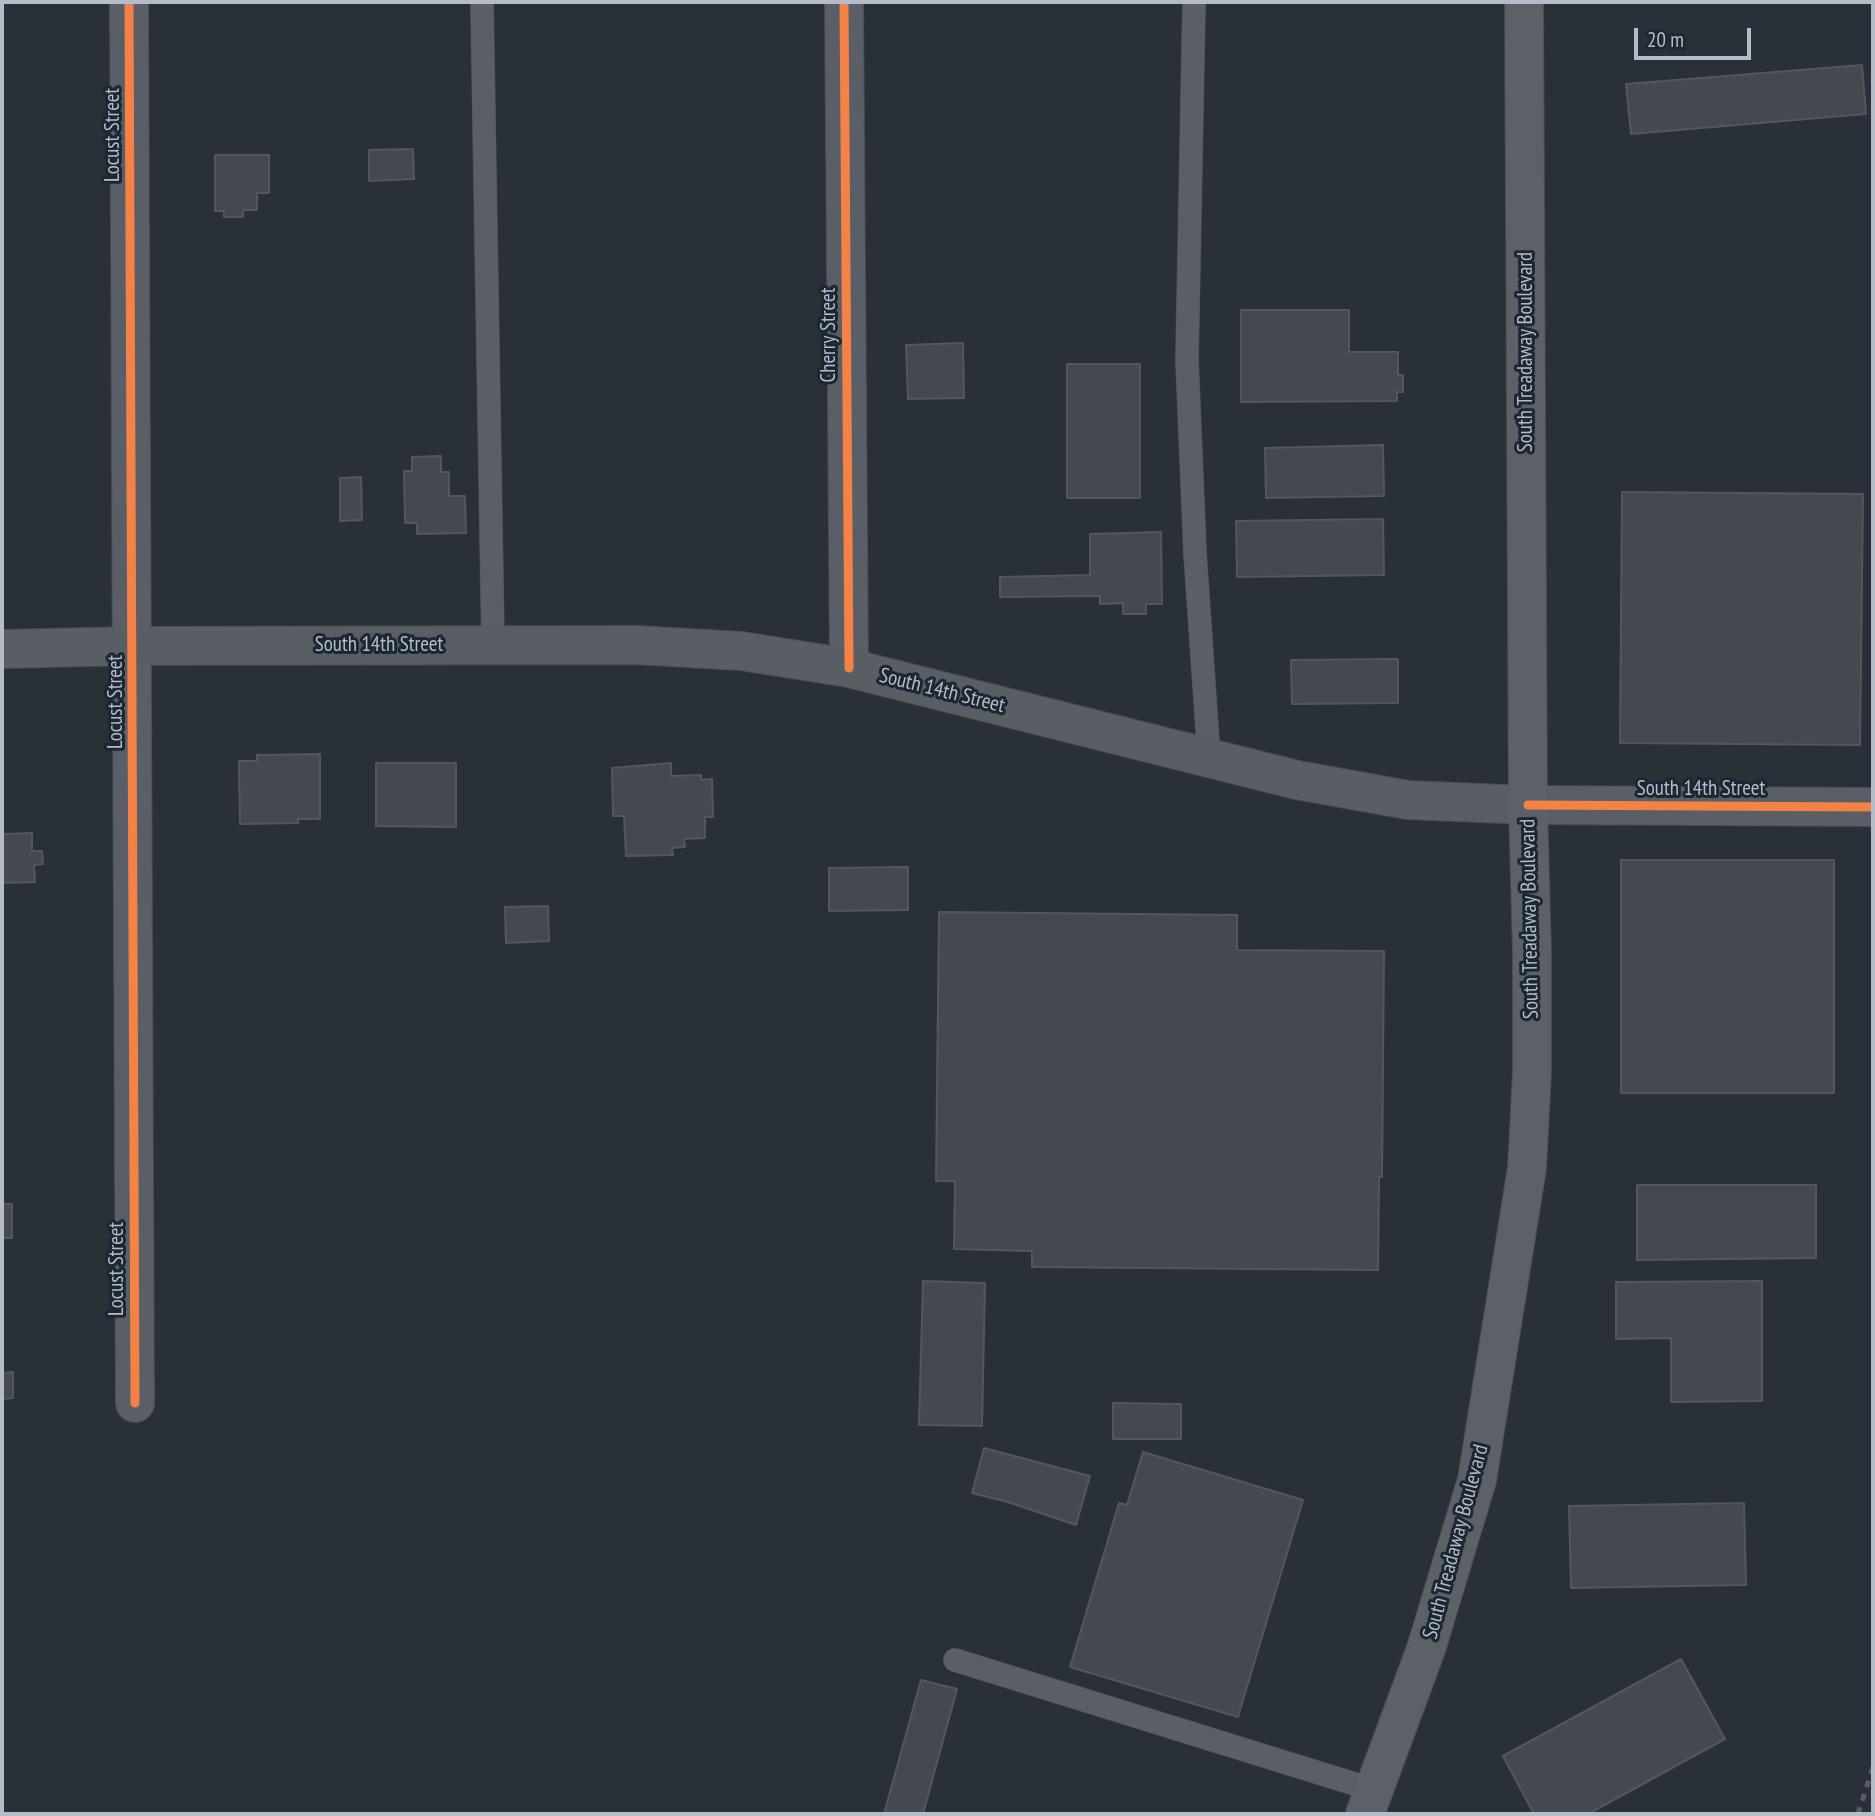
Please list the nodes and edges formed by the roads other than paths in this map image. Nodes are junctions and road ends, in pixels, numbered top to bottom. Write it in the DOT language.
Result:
graph roads {
  1 [pos="129,2"];
  2 [pos="482,2"];
  3 [pos="844,2"];
  4 [pos="1194,2"];
  5 [pos="1524,2"];
  6 [pos="492,645"];
  7 [pos="134,646"];
  8 [pos="2,649"];
  9 [pos="849,668"];
  10 [pos="1209,758"];
  11 [pos="1528,805"];
  12 [pos="1873,807"];
  13 [pos="135,1403"];
  14 [pos="955,1660"];
  15 [pos="1369,1802"];
  1 -- 7 [label="street, Locust Street"];
  2 -- 6 [label="lane"];
  3 -- 9 [label="street, Cherry Street"];
  4 -- 10 [label="lane"];
  5 -- 11 [label="main road, South Treadaway Boulevard"];
  6 -- 7 [label="main road, South 14th Street"];
  6 -- 9 [label="main road, South 14th Street"];
  7 -- 8 [label="main road, South 14th Street"];
  7 -- 13 [label="street, Locust Street"];
  9 -- 10 [label="main road, South 14th Street"];
  10 -- 11 [label="main road, South 14th Street"];
  11 -- 12 [label="street, South 14th Street"];
  11 -- 15 [label="main road, South Treadaway Boulevard"];
  14 -- 15 [label="lane"];
}
